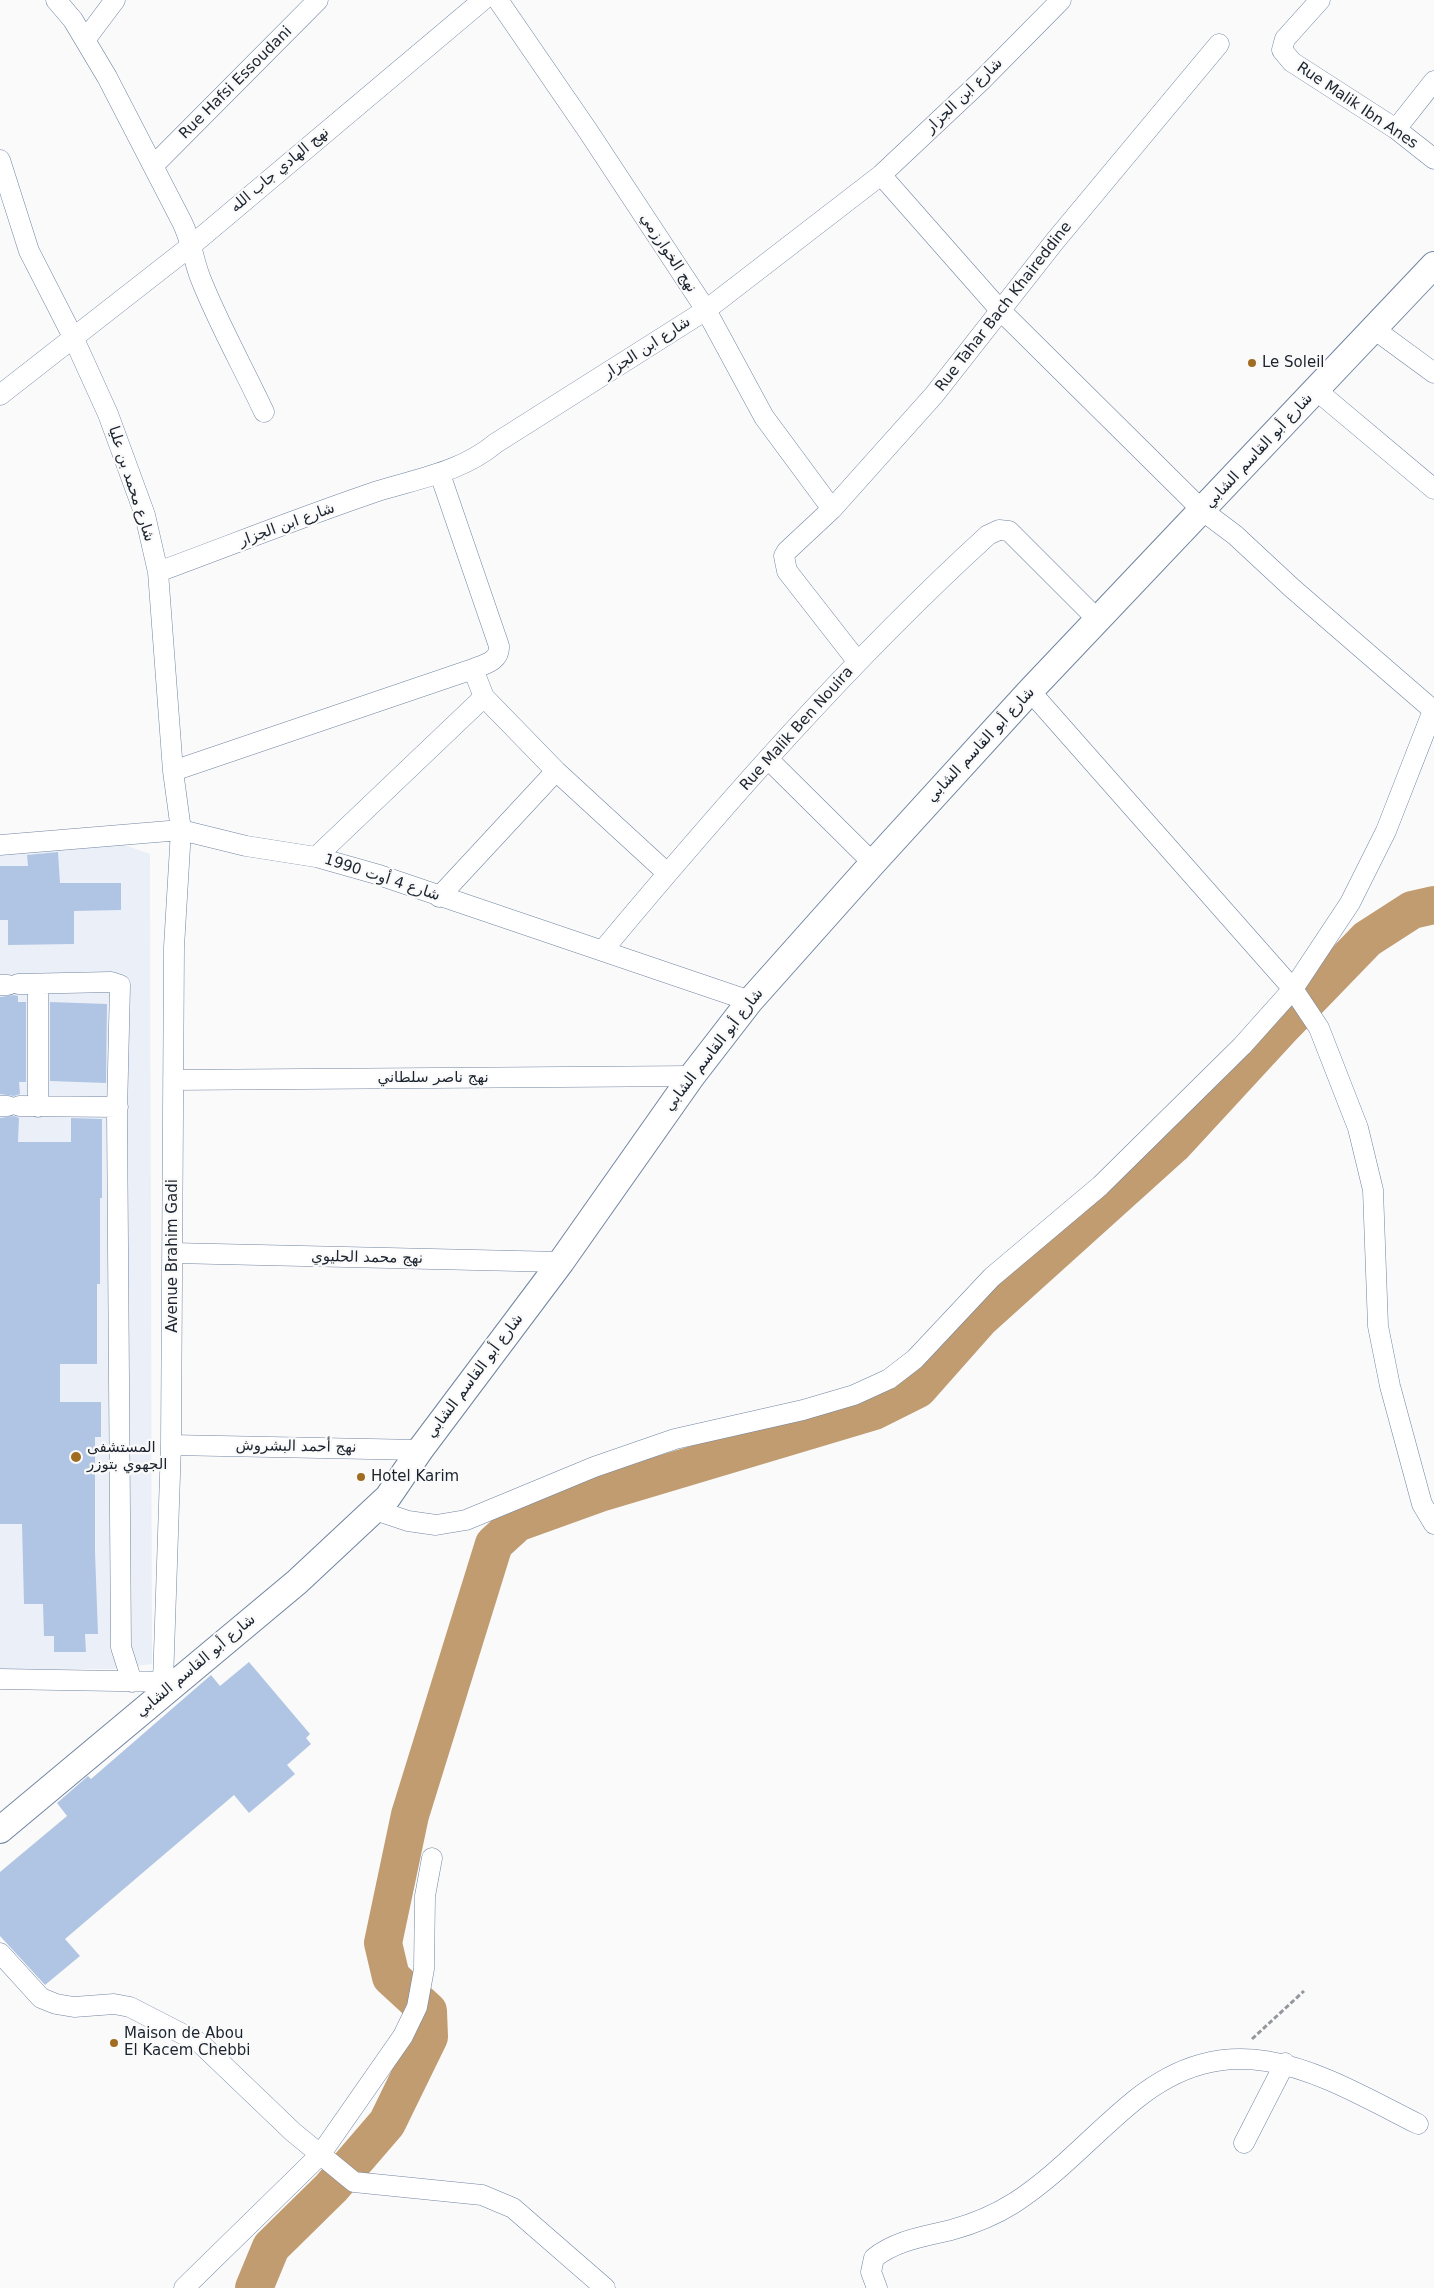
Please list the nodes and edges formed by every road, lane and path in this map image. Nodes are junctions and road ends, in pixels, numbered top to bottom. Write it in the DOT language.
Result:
graph roads {
  1 [pos="56,0"];
  2 [pos="115,0"];
  3 [pos="318,0"];
  4 [pos="483,0"];
  5 [pos="498,0"];
  6 [pos="1061,0"];
  7 [pos="1320,0"];
  8 [pos="84,40"];
  9 [pos="1219,44"];
  10 [pos="1434,81"];
  11 [pos="1396,129"];
  12 [pos="1434,159"];
  13 [pos="0,160"];
  14 [pos="154,166"];
  15 [pos="881,175"];
  16 [pos="192,245"];
  17 [pos="1434,265"];
  18 [pos="706,310"];
  19 [pos="1000,310"];
  20 [pos="1374,329"];
  21 [pos="73,337"];
  22 [pos="1434,374"];
  23 [pos="1316,390"];
  24 [pos="0,394"];
  25 [pos="264,412"];
  26 [pos="440,474"];
  27 [pos="1434,489"];
  28 [pos="832,509"];
  29 [pos="1203,511"];
  30 [pos="158,572"];
  31 [pos="1098,620"];
  32 [pos="858,662"];
  33 [pos="473,669"];
  34 [pos="1030,691"];
  35 [pos="484,696"];
  36 [pos="1433,709"];
  37 [pos="768,760"];
  38 [pos="173,771"];
  39 [pos="556,771"];
  40 [pos="181,830"];
  41 [pos="0,845"];
  42 [pos="316,857"];
  43 [pos="873,863"];
  44 [pos="667,873"];
  45 [pos="439,896"];
  46 [pos="603,950"];
  47 [pos="16,984"];
  48 [pos="1297,995"];
  49 [pos="750,1001"];
  50 [pos="692,1076"];
  51 [pos="173,1080"];
  52 [pos="16,1106"];
  53 [pos="118,1107"];
  54 [pos="173,1254"];
  55 [pos="561,1262"];
  56 [pos="171,1445"];
  57 [pos="420,1450"];
  58 [pos="376,1510"];
  59 [pos="1434,1524"];
  60 [pos="0,1679"];
  61 [pos="132,1682"];
  62 [pos="170,1682"];
  63 [pos="0,1830"];
  64 [pos="432,1858"];
  65 [pos="0,1953"];
  66 [pos="1304,1991"];
  67 [pos="1239,2059"];
  68 [pos="1284,2063"];
  69 [pos="1418,2124"];
  70 [pos="1244,2144"];
  71 [pos="326,2160"];
  72 [pos="184,2288"];
  73 [pos="605,2288"];
  74 [pos="877,2288"];
  1 -- 8 [label="street"];
  2 -- 8 [label="street"];
  3 -- 14 [label="street, Rue Hafsi Essoudani"];
  4 -- 16 [label="street, نهج الهادي جاب الله"];
  5 -- 18 [label="street, نهج الخوارزمي"];
  6 -- 15 [label="street, شارع ابن الجزار"];
  7 -- 11 [label="street, Rue Malik Ibn Anes"];
  8 -- 14 [label="street"];
  9 -- 19 [label="street, Rue Tahar Bach Khaireddine"];
  10 -- 11 [label="street"];
  11 -- 12 [label="street, Rue Malik Ibn Anes"];
  13 -- 21 [label="street, شارع محمد بن عليا"];
  14 -- 16 [label="street"];
  15 -- 18 [label="street, شارع ابن الجزار"];
  15 -- 19 [label="street"];
  16 -- 21 [label="street, نهج الهادي جاب الله"];
  16 -- 25 [label="street"];
  17 -- 20 [label="main road, شارع أبو القاسم الشابي"];
  18 -- 26 [label="street, شارع ابن الجزار"];
  18 -- 28 [label="street, نهج الخوارزمي"];
  19 -- 28 [label="street, Rue Tahar Bach Khaireddine"];
  19 -- 29 [label="street"];
  20 -- 22 [label="street"];
  20 -- 23 [label="main road, شارع أبو القاسم الشابي"];
  21 -- 24 [label="street, نهج الهادي جاب الله"];
  21 -- 30 [label="street, شارع محمد بن عليا"];
  23 -- 27 [label="street"];
  23 -- 29 [label="main road, شارع أبو القاسم الشابي"];
  26 -- 30 [label="street, شارع ابن الجزار"];
  26 -- 33 [label="street"];
  28 -- 32 [label="street, Rue Tahar Bach Khaireddine"];
  29 -- 31 [label="main road, شارع أبو القاسم الشابي"];
  29 -- 36 [label="street"];
  30 -- 38 [label="street, شارع محمد بن عليا"];
  31 -- 32 [label="street, Rue Malik Ben Nouira"];
  31 -- 34 [label="main road, شارع أبو القاسم الشابي"];
  32 -- 37 [label="street, Rue Malik Ben Nouira"];
  33 -- 35 [label="street"];
  33 -- 38 [label="street"];
  34 -- 43 [label="main road, شارع أبو القاسم الشابي"];
  34 -- 48 [label="street"];
  35 -- 39 [label="street"];
  35 -- 42 [label="street"];
  36 -- 48 [label="street"];
  37 -- 43 [label="street"];
  37 -- 44 [label="street, Rue Malik Ben Nouira"];
  38 -- 40 [label="street, شارع محمد بن عليا"];
  39 -- 44 [label="street"];
  39 -- 45 [label="street"];
  40 -- 41 [label="street, شارع 4 أوت 1990"];
  40 -- 42 [label="street, شارع 4 أوت 1990"];
  40 -- 51 [label="street, Avenue Brahim Gadi"];
  42 -- 45 [label="street, شارع 4 أوت 1990"];
  43 -- 49 [label="main road, شارع أبو القاسم الشابي"];
  44 -- 46 [label="street, Rue Malik Ben Nouira"];
  45 -- 46 [label="street, شارع 4 أوت 1990"];
  46 -- 49 [label="street, شارع 4 أوت 1990"];
  47 -- 52 [label="street"];
  47 -- 53 [label="street"];
  48 -- 58 [label="street"];
  48 -- 59 [label="street"];
  49 -- 50 [label="main road, شارع أبو القاسم الشابي"];
  50 -- 51 [label="street, نهج ناصر سلطاني"];
  50 -- 55 [label="main road, شارع أبو القاسم الشابي"];
  51 -- 54 [label="street, Avenue Brahim Gadi"];
  52 -- 53 [label="street"];
  53 -- 61 [label="street"];
  54 -- 55 [label="street, نهج محمد الحليوي"];
  54 -- 56 [label="street, Avenue Brahim Gadi"];
  55 -- 57 [label="main road, شارع أبو القاسم الشابي"];
  56 -- 57 [label="street, نهج أحمد البشروش"];
  56 -- 62 [label="street, Avenue Brahim Gadi"];
  57 -- 58 [label="main road, شارع أبو القاسم الشابي"];
  58 -- 62 [label="main road, شارع أبو القاسم الشابي"];
  60 -- 61 [label="street"];
  61 -- 62 [label="street"];
  62 -- 63 [label="main road, شارع أبو القاسم الشابي"];
  64 -- 71 [label="street"];
  65 -- 71 [label="street"];
  66 -- 67 [label="path"];
  67 -- 68 [label="street"];
  67 -- 74 [label="street"];
  68 -- 69 [label="street"];
  68 -- 70 [label="street"];
  71 -- 72 [label="street"];
  71 -- 73 [label="street"];
}
